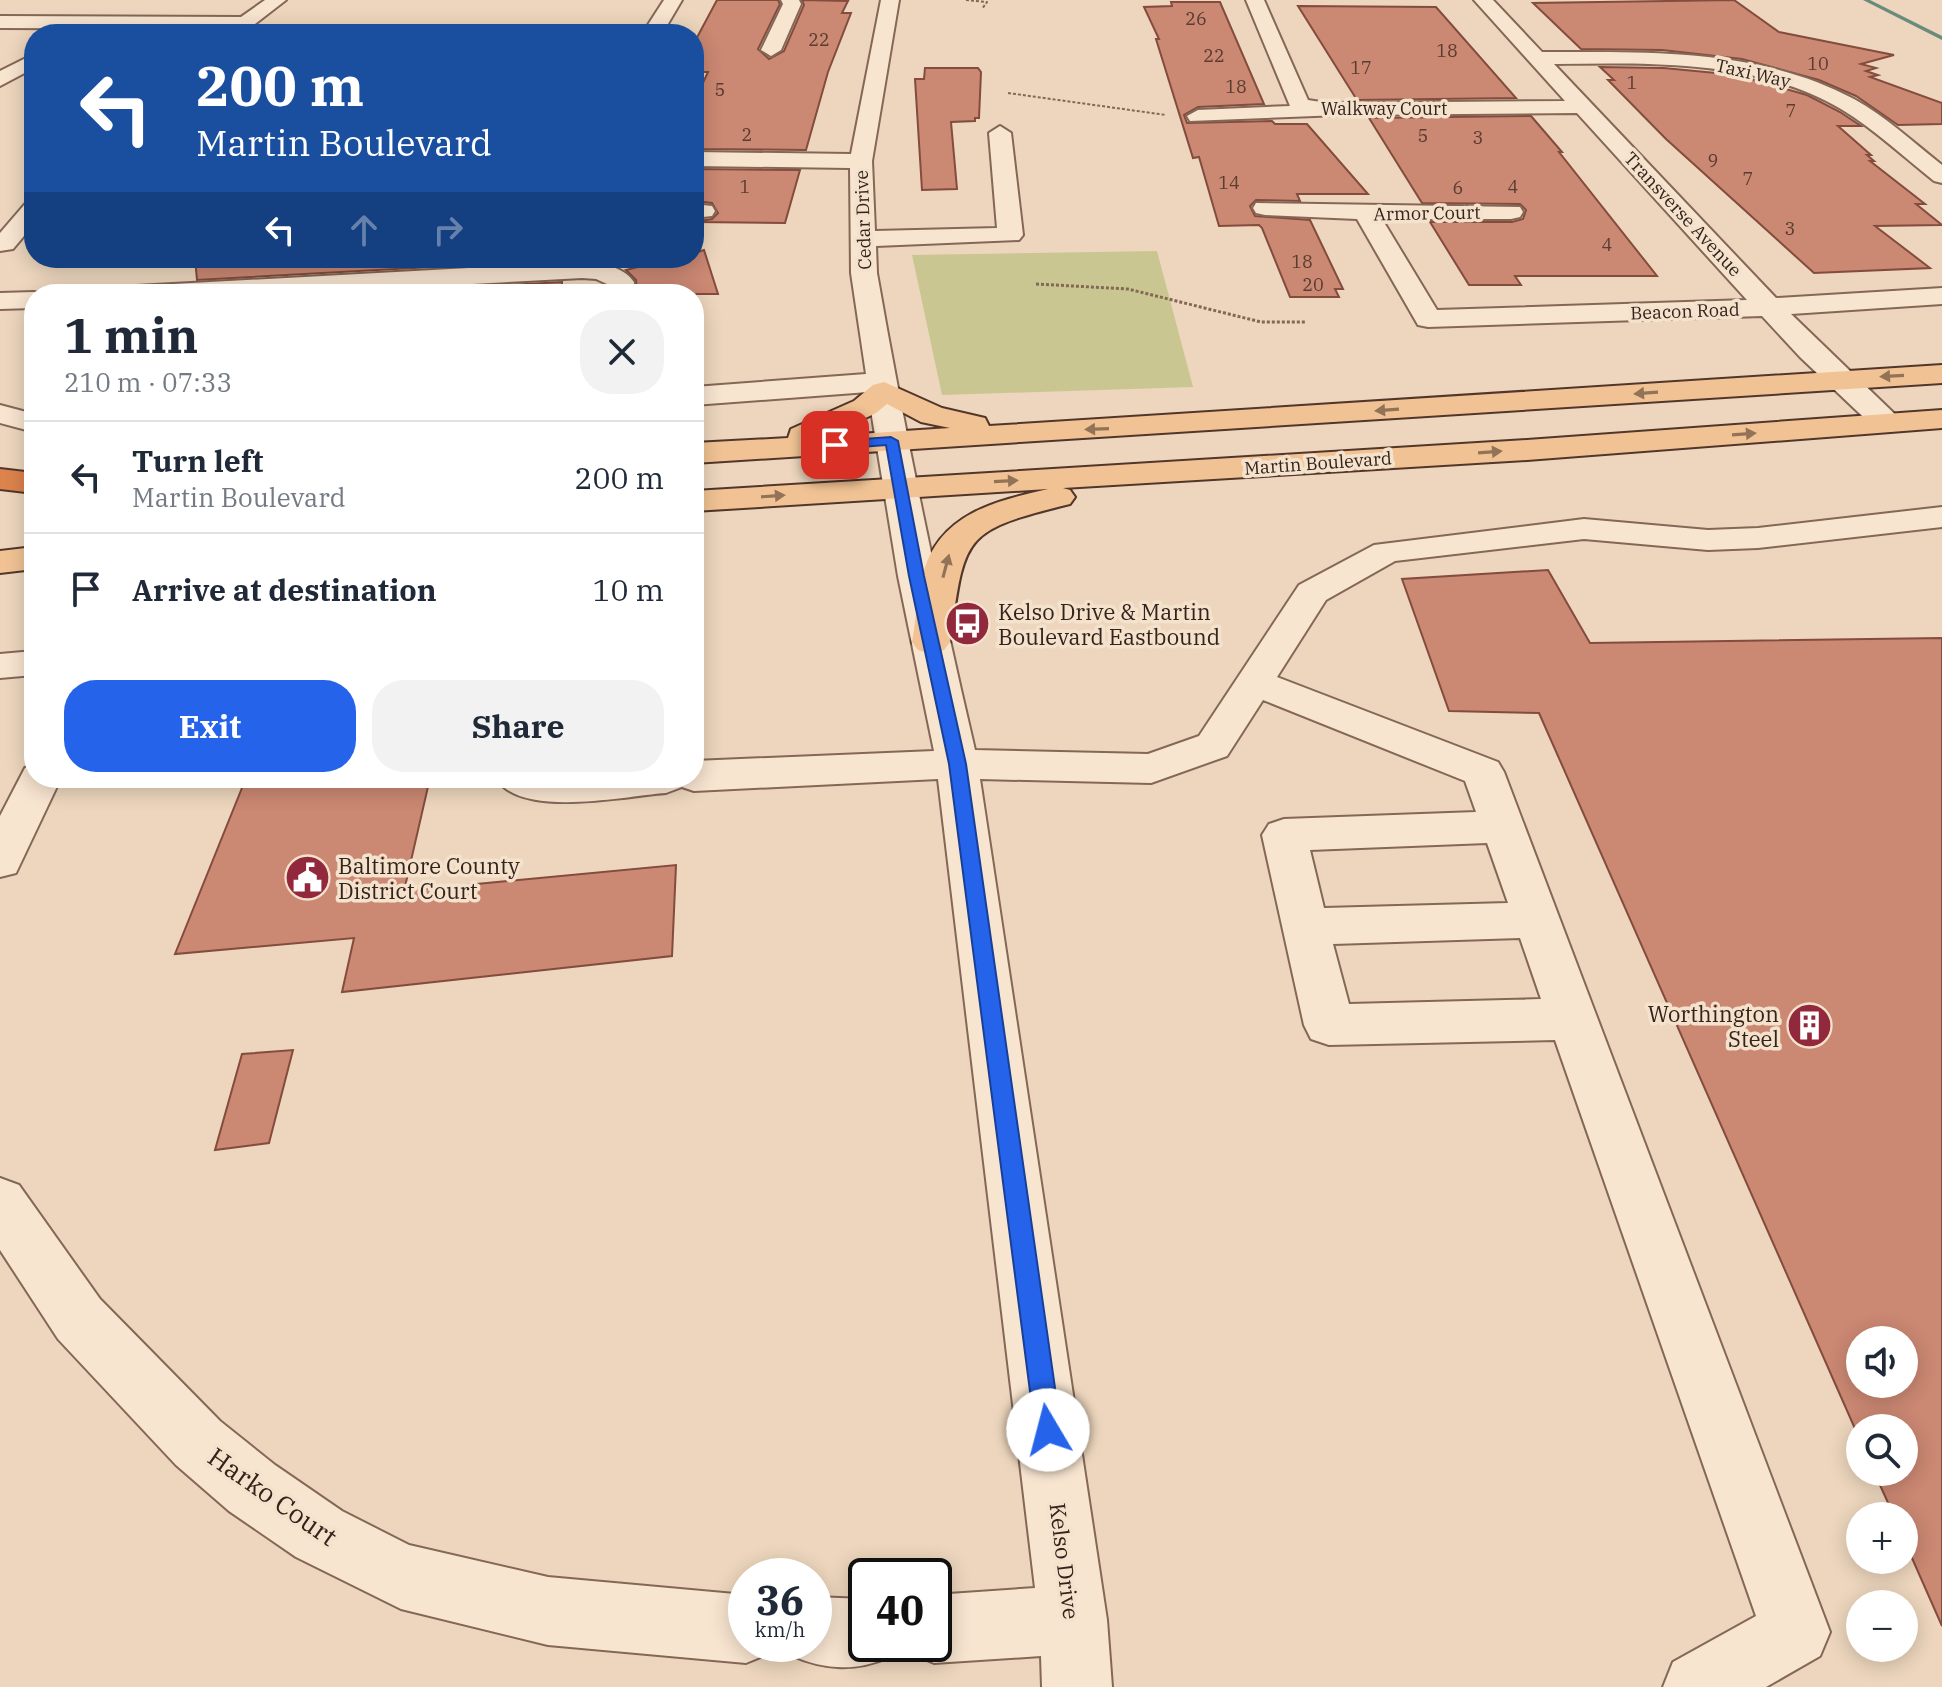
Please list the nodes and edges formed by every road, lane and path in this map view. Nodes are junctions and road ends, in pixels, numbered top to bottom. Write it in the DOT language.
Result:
graph roads {
  1 [pos="277,0"];
  2 [pos="673,0"];
  3 [pos="790,0"];
  4 [pos="890,0"];
  5 [pos="966,0"];
  6 [pos="1255,0"];
  7 [pos="1483,0"];
  8 [pos="982,9"];
  9 [pos="0,22"];
  10 [pos="68,24"];
  11 [pos="244,24"];
  12 [pos="658,24"];
  13 [pos="771,50"];
  14 [pos="1535,58"];
  15 [pos="24,66"];
  16 [pos="0,80"];
  17 [pos="1008,93"];
  18 [pos="1582,107"];
  19 [pos="1348,109"];
  20 [pos="1198,116"];
  21 [pos="1000,133"];
  22 [pos="704,159"];
  23 [pos="861,161"];
  24 [pos="1942,176"];
  25 [pos="1265,208"];
  26 [pos="1365,212"];
  27 [pos="1511,212"];
  28 [pos="24,220"];
  29 [pos="864,239"];
  30 [pos="24,243"];
  31 [pos="2,244"];
  32 [pos="322,284"];
  33 [pos="621,284"];
  34 [pos="1036,284"];
  35 [pos="1942,296"];
  36 [pos="24,300"];
  37 [pos="0,301"];
  38 [pos="1771,307"];
  39 [pos="1428,319"];
  40 [pos="1306,322"];
  41 [pos="1942,374"];
  42 [pos="1842,379"];
  43 [pos="883,387"];
  44 [pos="704,396"];
  45 [pos="0,414"];
  46 [pos="1942,419"];
  47 [pos="24,420"];
  48 [pos="1888,423"];
  49 [pos="1042,431"];
  50 [pos="891,441"];
  51 [pos="770,448"];
  52 [pos="704,452"];
  53 [pos="1161,473"];
  54 [pos="0,479"];
  55 [pos="24,482"];
  56 [pos="900,488"];
  57 [pos="704,500"];
  58 [pos="24,501"];
  59 [pos="0,503"];
  60 [pos="1942,517"];
  61 [pos="24,559"];
  62 [pos="0,562"];
  63 [pos="931,642"];
  64 [pos="24,664"];
  65 [pos="0,666"];
  66 [pos="1254,682"];
  67 [pos="957,764"];
  68 [pos="704,776"];
  69 [pos="35,788"];
  70 [pos="1504,827"];
  71 [pos="0,861"];
  72 [pos="1538,920"];
  73 [pos="1306,927"];
  74 [pos="1573,1019"];
  75 [pos="0,1203"];
  76 [pos="1073,1620"];
  77 [pos="728,1627"];
  78 [pos="952,1628"];
  79 [pos="1077,1687"];
  80 [pos="1698,1687"];
  1 -- 11 [label="street"];
  2 -- 12 [label="street"];
  3 -- 13 [label="street"];
  4 -- 23 [label="street, Cedar Drive"];
  5 -- 8 [label="path"];
  6 -- 19 [label="street, Walkway Court"];
  7 -- 14 [label="street, Transverse Avenue"];
  9 -- 10 [label="street"];
  14 -- 18 [label="street, Transverse Avenue"];
  14 -- 24 [label="street, Taxi Way"];
  15 -- 16 [label="street"];
  17 -- 20 [label="path"];
  18 -- 19 [label="street, Walkway Court"];
  18 -- 38 [label="street, Transverse Avenue"];
  19 -- 20 [label="street"];
  21 -- 29 [label="street"];
  22 -- 23 [label="street"];
  23 -- 29 [label="street, Cedar Drive"];
  25 -- 26 [label="street"];
  26 -- 27 [label="street, Armor Court"];
  26 -- 39 [label="street, Armor Court"];
  28 -- 31 [label="street"];
  29 -- 43 [label="street, Cedar Drive"];
  30 -- 31 [label="street"];
  32 -- 33 [label="street"];
  34 -- 40 [label="path"];
  35 -- 38 [label="street, Beacon Road"];
  36 -- 37 [label="street"];
  38 -- 39 [label="street, Beacon Road"];
  38 -- 42 [label="street, Transverse Avenue"];
  41 -- 42 [label="main road, one-way"];
  42 -- 48 [label="street, Transverse Avenue"];
  42 -- 49 [label="main road, one-way"];
  43 -- 44 [label="street"];
  43 -- 49 [label="main road"];
  43 -- 50 [label="street, Cedar Drive"];
  43 -- 51 [label="main road"];
  45 -- 47 [label="street"];
  46 -- 48 [label="main road, Martin Boulevard"];
  53 -- 48 [label="main road, Martin Boulevard, one-way"];
  49 -- 50 [label="main road"];
  50 -- 51 [label="main road"];
  50 -- 56 [label="street, Kelso Drive"];
  51 -- 52 [label="main road"];
  56 -- 53 [label="main road, Martin Boulevard, one-way"];
  63 -- 53 [label="main road, one-way"];
  54 -- 55 [label="highway"];
  57 -- 56 [label="main road, Martin Boulevard, one-way"];
  56 -- 63 [label="street, Kelso Drive"];
  58 -- 59 [label="highway"];
  60 -- 66 [label="street"];
  61 -- 62 [label="main road"];
  63 -- 67 [label="street, Kelso Drive"];
  64 -- 65 [label="street"];
  66 -- 67 [label="street"];
  66 -- 70 [label="street"];
  67 -- 68 [label="street"];
  67 -- 76 [label="street, Kelso Drive"];
  69 -- 71 [label="street"];
  70 -- 72 [label="street"];
  70 -- 73 [label="street"];
  72 -- 73 [label="street"];
  72 -- 74 [label="street"];
  73 -- 74 [label="street"];
  74 -- 80 [label="street"];
  75 -- 77 [label="street, Harko Court"];
  76 -- 78 [label="street"];
  76 -- 79 [label="street, Kelso Drive"];
}
